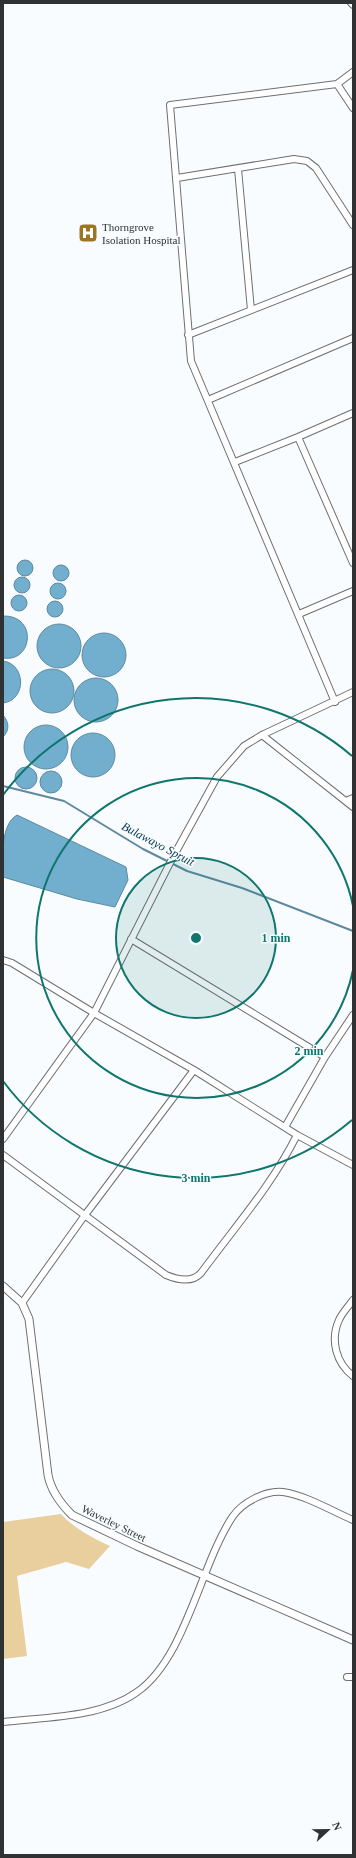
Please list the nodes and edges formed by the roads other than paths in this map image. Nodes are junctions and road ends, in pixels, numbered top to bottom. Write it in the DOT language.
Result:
graph roads {
  1 [pos="353,72"];
  2 [pos="336,84"];
  3 [pos="353,108"];
  4 [pos="238,169"];
  5 [pos="177,178"];
  6 [pos="353,225"];
  7 [pos="353,270"];
  8 [pos="251,310"];
  9 [pos="188,335"];
  10 [pos="353,338"];
  11 [pos="208,400"];
  12 [pos="353,413"];
  13 [pos="298,437"];
  14 [pos="235,462"];
  15 [pos="353,563"];
  16 [pos="353,591"];
  17 [pos="299,614"];
  18 [pos="353,692"];
  19 [pos="335,702"];
  20 [pos="262,735"];
  21 [pos="353,798"];
  22 [pos="346,801"];
  23 [pos="353,807"];
  24 [pos="131,939"];
  25 [pos="3,960"];
  26 [pos="94,1013"];
  27 [pos="353,1015"];
  28 [pos="325,1057"];
  29 [pos="194,1070"];
  30 [pos="285,1127"];
  31 [pos="297,1135"];
  32 [pos="3,1139"];
  33 [pos="3,1155"];
  34 [pos="353,1157"];
  35 [pos="351,1164"];
  36 [pos="85,1215"];
  37 [pos="3,1286"];
  38 [pos="353,1300"];
  39 [pos="22,1303"];
  40 [pos="353,1376"];
  41 [pos="353,1520"];
  42 [pos="204,1576"];
  43 [pos="353,1640"];
  44 [pos="3,1722"];
  1 -- 2 [label="street"];
  2 -- 3 [label="street"];
  2 -- 5 [label="street"];
  4 -- 5 [label="street"];
  4 -- 6 [label="street"];
  4 -- 8 [label="street"];
  5 -- 9 [label="street"];
  7 -- 8 [label="street"];
  8 -- 9 [label="street"];
  9 -- 11 [label="street"];
  10 -- 11 [label="street"];
  11 -- 14 [label="street"];
  12 -- 13 [label="street"];
  13 -- 14 [label="street"];
  13 -- 15 [label="street"];
  14 -- 17 [label="street"];
  16 -- 17 [label="street"];
  17 -- 19 [label="street"];
  18 -- 19 [label="street"];
  19 -- 20 [label="street"];
  20 -- 22 [label="street"];
  20 -- 24 [label="street"];
  21 -- 22 [label="street"];
  22 -- 23 [label="street"];
  24 -- 26 [label="street"];
  24 -- 28 [label="street"];
  25 -- 26 [label="street"];
  26 -- 29 [label="street"];
  26 -- 32 [label="street"];
  27 -- 28 [label="street"];
  28 -- 30 [label="street"];
  29 -- 30 [label="street"];
  29 -- 36 [label="street"];
  30 -- 31 [label="street"];
  31 -- 35 [label="street"];
  31 -- 36 [label="street"];
  33 -- 36 [label="street"];
  34 -- 35 [label="street"];
  36 -- 39 [label="street"];
  37 -- 39 [label="street, Waverley Street"];
  38 -- 40 [label="street"];
  39 -- 42 [label="street, Waverley Street"];
  41 -- 42 [label="street"];
  42 -- 43 [label="street, Waverley Street"];
  42 -- 44 [label="street"];
}
